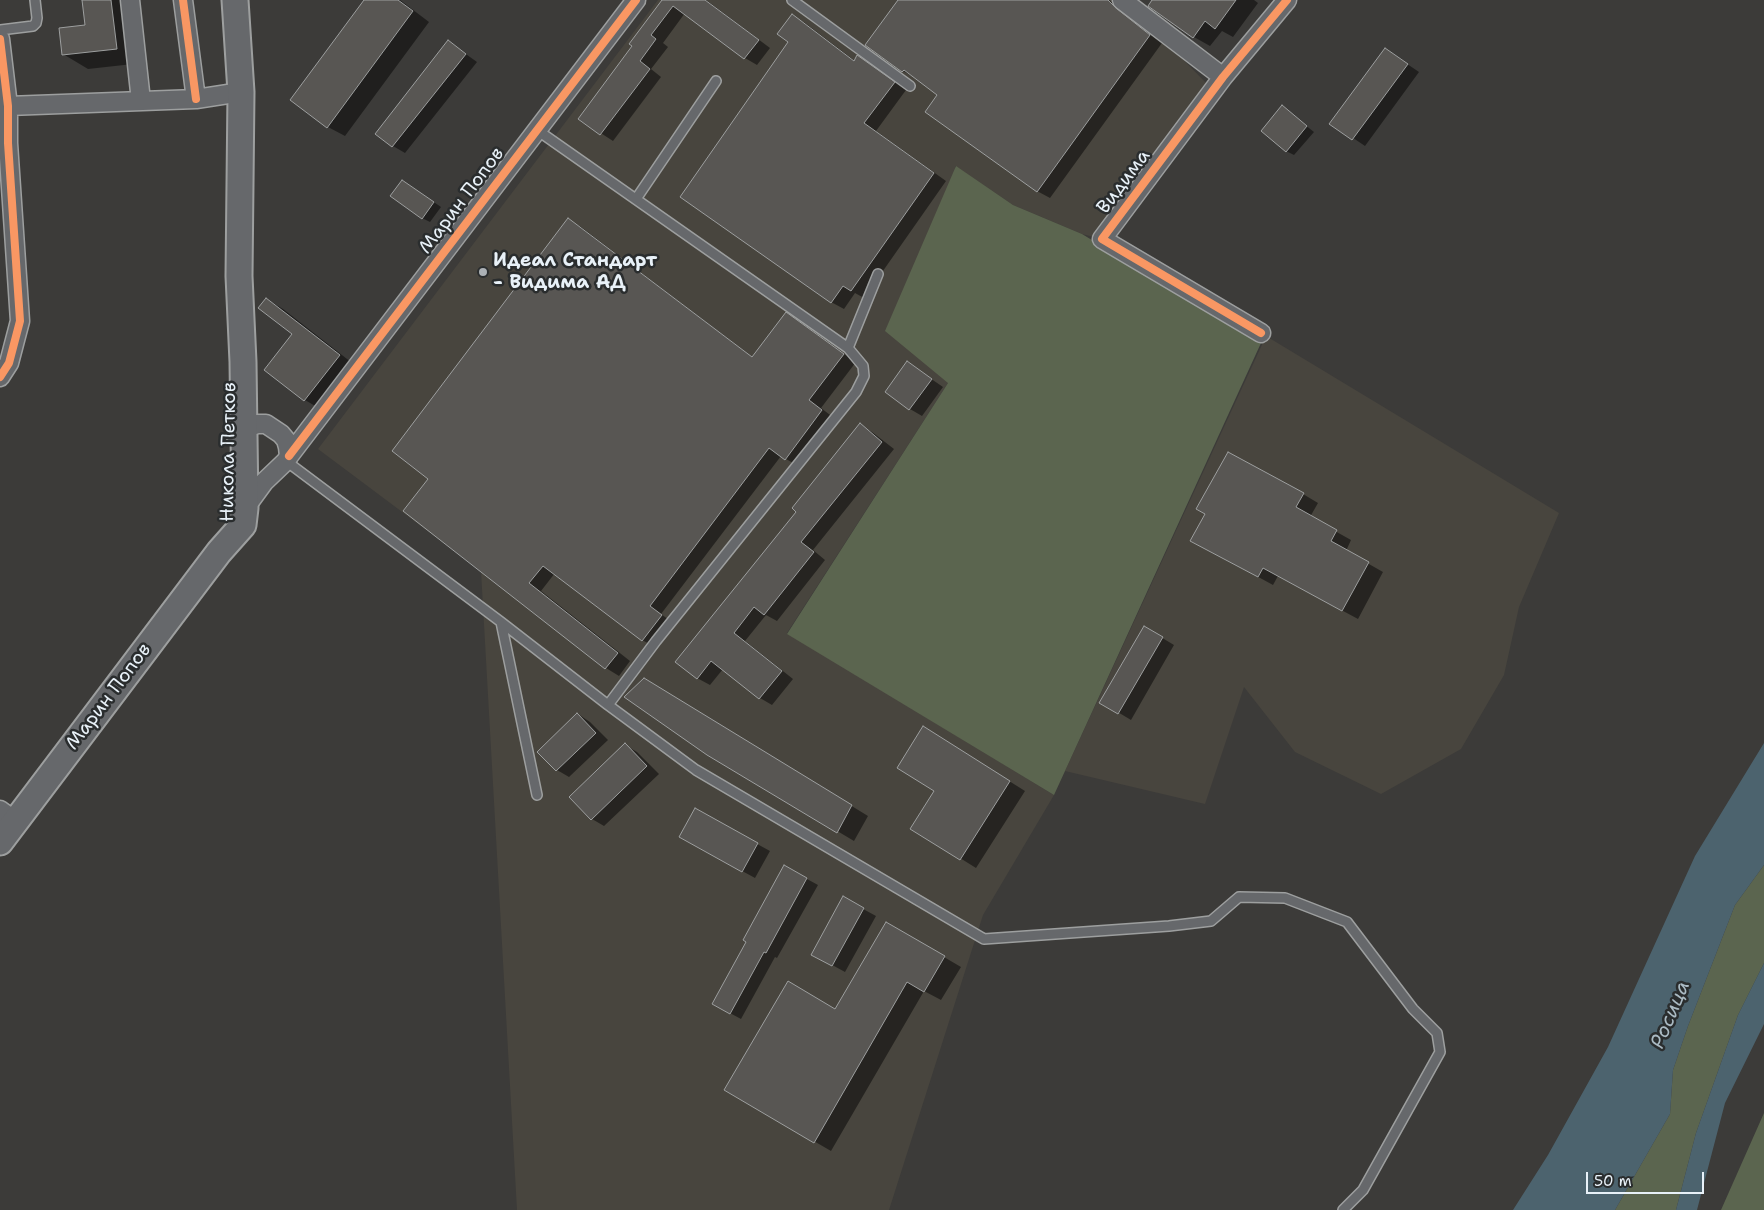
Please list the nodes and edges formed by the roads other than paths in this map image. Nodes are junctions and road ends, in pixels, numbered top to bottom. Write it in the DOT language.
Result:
graph roads {
  1 [pos="35,0"];
  2 [pos="130,0"];
  3 [pos="183,0"];
  4 [pos="234,0"];
  5 [pos="636,0"];
  6 [pos="792,0"];
  7 [pos="1122,0"];
  8 [pos="1287,0"];
  9 [pos="0,30"];
  10 [pos="0,39"];
  11 [pos="1223,76"];
  12 [pos="716,81"];
  13 [pos="910,86"];
  14 [pos="241,92"];
  15 [pos="196,99"];
  16 [pos="141,101"];
  17 [pos="8,106"];
  18 [pos="537,130"];
  19 [pos="4,143"];
  20 [pos="636,199"];
  21 [pos="878,274"];
  22 [pos="1261,333"];
  23 [pos="848,348"];
  24 [pos="0,377"];
  25 [pos="314,422"];
  26 [pos="274,429"];
  27 [pos="238,450"];
  28 [pos="287,458"];
  29 [pos="270,476"];
  30 [pos="245,508"];
  31 [pos="219,552"];
  32 [pos="501,622"];
  33 [pos="608,705"];
  34 [pos="537,795"];
  35 [pos="8,816"];
  36 [pos="0,842"];
  37 [pos="1343,1210"];
  1 -- 9 [label="lane"];
  2 -- 16 [label="street"];
  3 -- 15 [label="street"];
  4 -- 14 [label="main road, Никола Петков"];
  5 -- 18 [label="street, Марин Попов"];
  6 -- 13 [label="lane"];
  7 -- 11 [label="street"];
  8 -- 11 [label="street, Видима"];
  10 -- 17 [label="street"];
  11 -- 22 [label="street, Видима"];
  12 -- 20 [label="lane"];
  14 -- 15 [label="street"];
  14 -- 27 [label="main road, Никола Петков"];
  15 -- 16 [label="street"];
  16 -- 17 [label="street"];
  17 -- 19 [label="street"];
  18 -- 20 [label="lane"];
  18 -- 25 [label="street, Марин Попов"];
  19 -- 24 [label="street"];
  20 -- 23 [label="lane"];
  21 -- 23 [label="lane"];
  23 -- 33 [label="lane"];
  25 -- 26 [label="street"];
  25 -- 28 [label="street, Марин Попов"];
  26 -- 27 [label="street"];
  26 -- 28 [label="street"];
  27 -- 29 [label="street"];
  27 -- 30 [label="main road, Никола Петков"];
  27 -- 31 [label="main road, Никола Петков"];
  28 -- 29 [label="street"];
  28 -- 32 [label="lane"];
  29 -- 30 [label="street"];
  30 -- 31 [label="main road, Никола Петков"];
  31 -- 35 [label="main road, Марин Попов"];
  32 -- 33 [label="lane"];
  32 -- 34 [label="lane"];
  33 -- 37 [label="lane"];
  35 -- 36 [label="main road, Марин Попов"];
}
